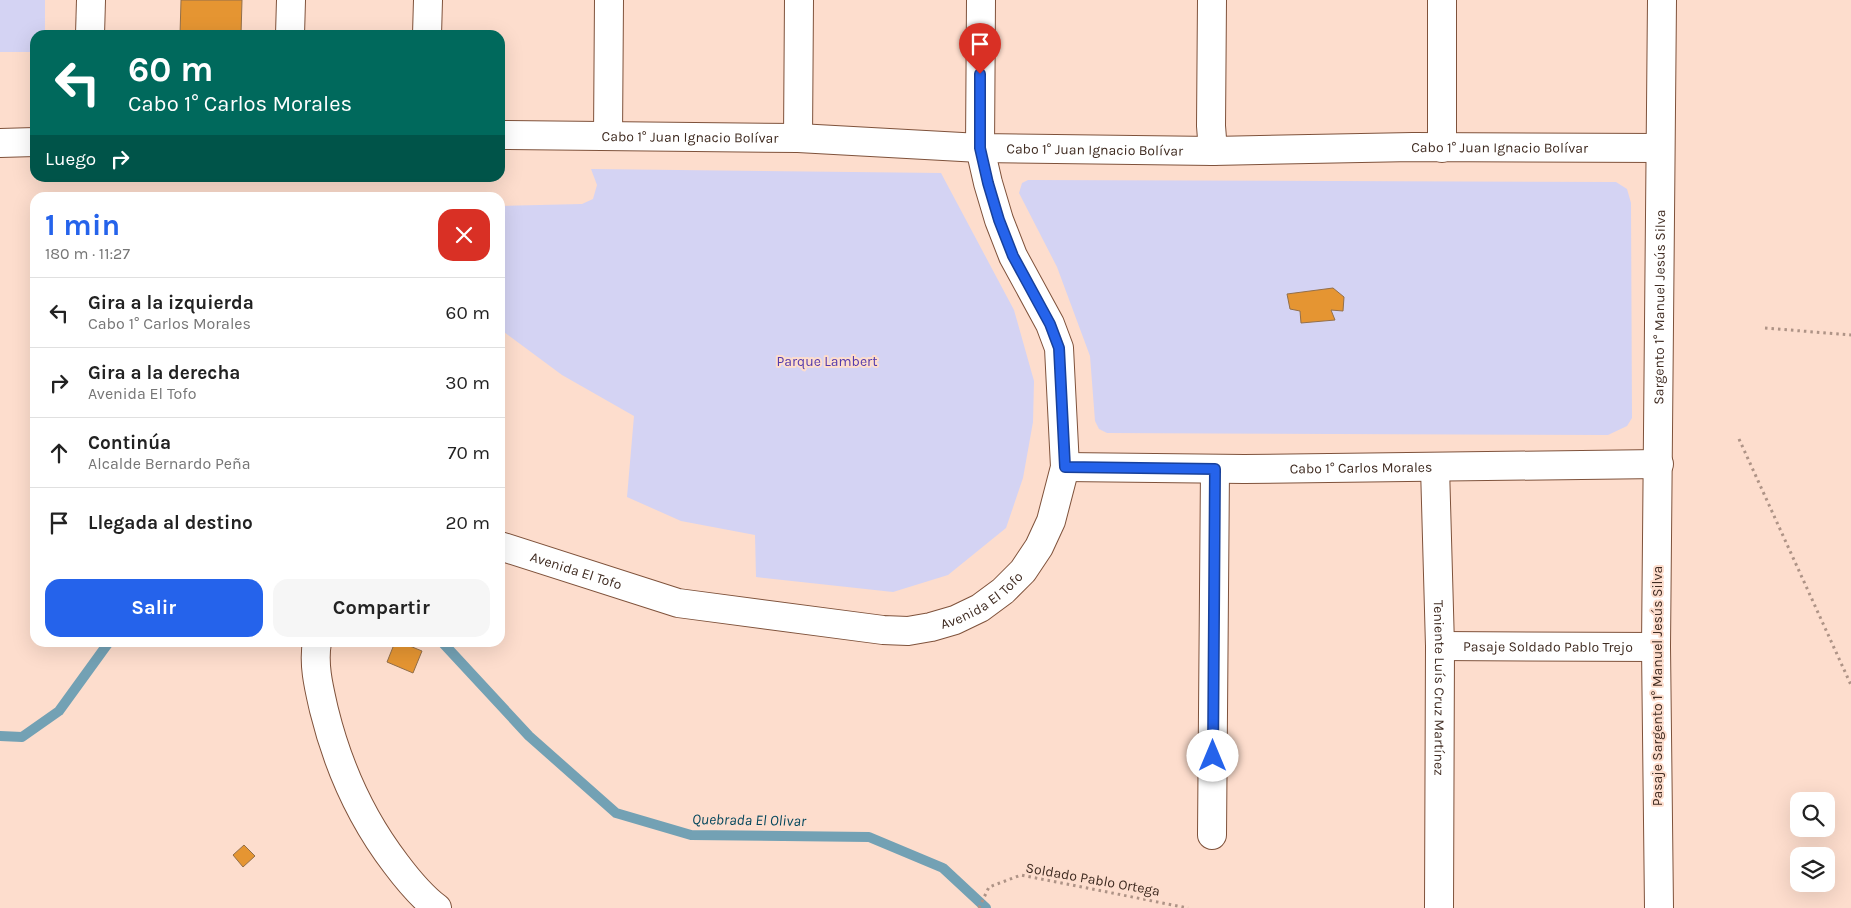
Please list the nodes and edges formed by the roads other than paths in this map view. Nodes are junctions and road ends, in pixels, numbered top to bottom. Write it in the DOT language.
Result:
graph roads {
  1 [pos="91,0"];
  2 [pos="291,0"];
  3 [pos="428,0"];
  4 [pos="609,0"];
  5 [pos="800,0"];
  6 [pos="981,0"];
  7 [pos="1212,0"];
  8 [pos="1442,0"];
  9 [pos="1662,0"];
  10 [pos="90,30"];
  11 [pos="290,30"];
  12 [pos="427,30"];
  13 [pos="505,135"];
  14 [pos="608,136"];
  15 [pos="798,138"];
  16 [pos="30,142"];
  17 [pos="0,143"];
  18 [pos="980,148"];
  19 [pos="1442,148"];
  20 [pos="1660,148"];
  21 [pos="1213,151"];
  22 [pos="1658,464"];
  23 [pos="1065,467"];
  24 [pos="1435,467"];
  25 [pos="1215,469"];
  26 [pos="505,548"];
  27 [pos="1440,646"];
  28 [pos="317,647"];
  29 [pos="1656,647"];
  30 [pos="1212,834"];
  31 [pos="438,908"];
  32 [pos="1439,908"];
  33 [pos="1659,908"];
  1 -- 10 [label="street"];
  2 -- 11 [label="street"];
  3 -- 12 [label="street"];
  4 -- 14 [label="street"];
  5 -- 15 [label="street"];
  6 -- 18 [label="street, Avenida El Tofo"];
  7 -- 21 [label="street"];
  8 -- 19 [label="street"];
  9 -- 20 [label="street"];
  13 -- 14 [label="street, Cabo 1° Juan Ignacio Bolívar"];
  14 -- 15 [label="street, Cabo 1° Juan Ignacio Bolívar"];
  15 -- 18 [label="street, Cabo 1° Juan Ignacio Bolívar"];
  16 -- 17 [label="street"];
  18 -- 21 [label="street, Cabo 1° Juan Ignacio Bolívar"];
  18 -- 23 [label="street, Avenida El Tofo"];
  19 -- 20 [label="street, Cabo 1° Juan Ignacio Bolívar"];
  19 -- 21 [label="street, Cabo 1° Juan Ignacio Bolívar"];
  20 -- 22 [label="street, Sargento 1° Manuel Jesús Silva"];
  22 -- 24 [label="street, Cabo 1° Carlos Morales"];
  22 -- 29 [label="street, Pasaje Sargento 1° Manuel Jesús Silva"];
  23 -- 25 [label="street, Cabo 1° Carlos Morales"];
  23 -- 26 [label="street, Avenida El Tofo"];
  24 -- 25 [label="street, Cabo 1° Carlos Morales"];
  24 -- 27 [label="street, Teniente Luís Cruz Martínez"];
  25 -- 30 [label="street"];
  27 -- 29 [label="street, Pasaje Soldado Pablo Trejo"];
  27 -- 32 [label="street, Teniente Luís Cruz Martínez"];
  28 -- 31 [label="street"];
  29 -- 33 [label="street, Pasaje Sargento 1° Manuel Jesús Silva"];
}
